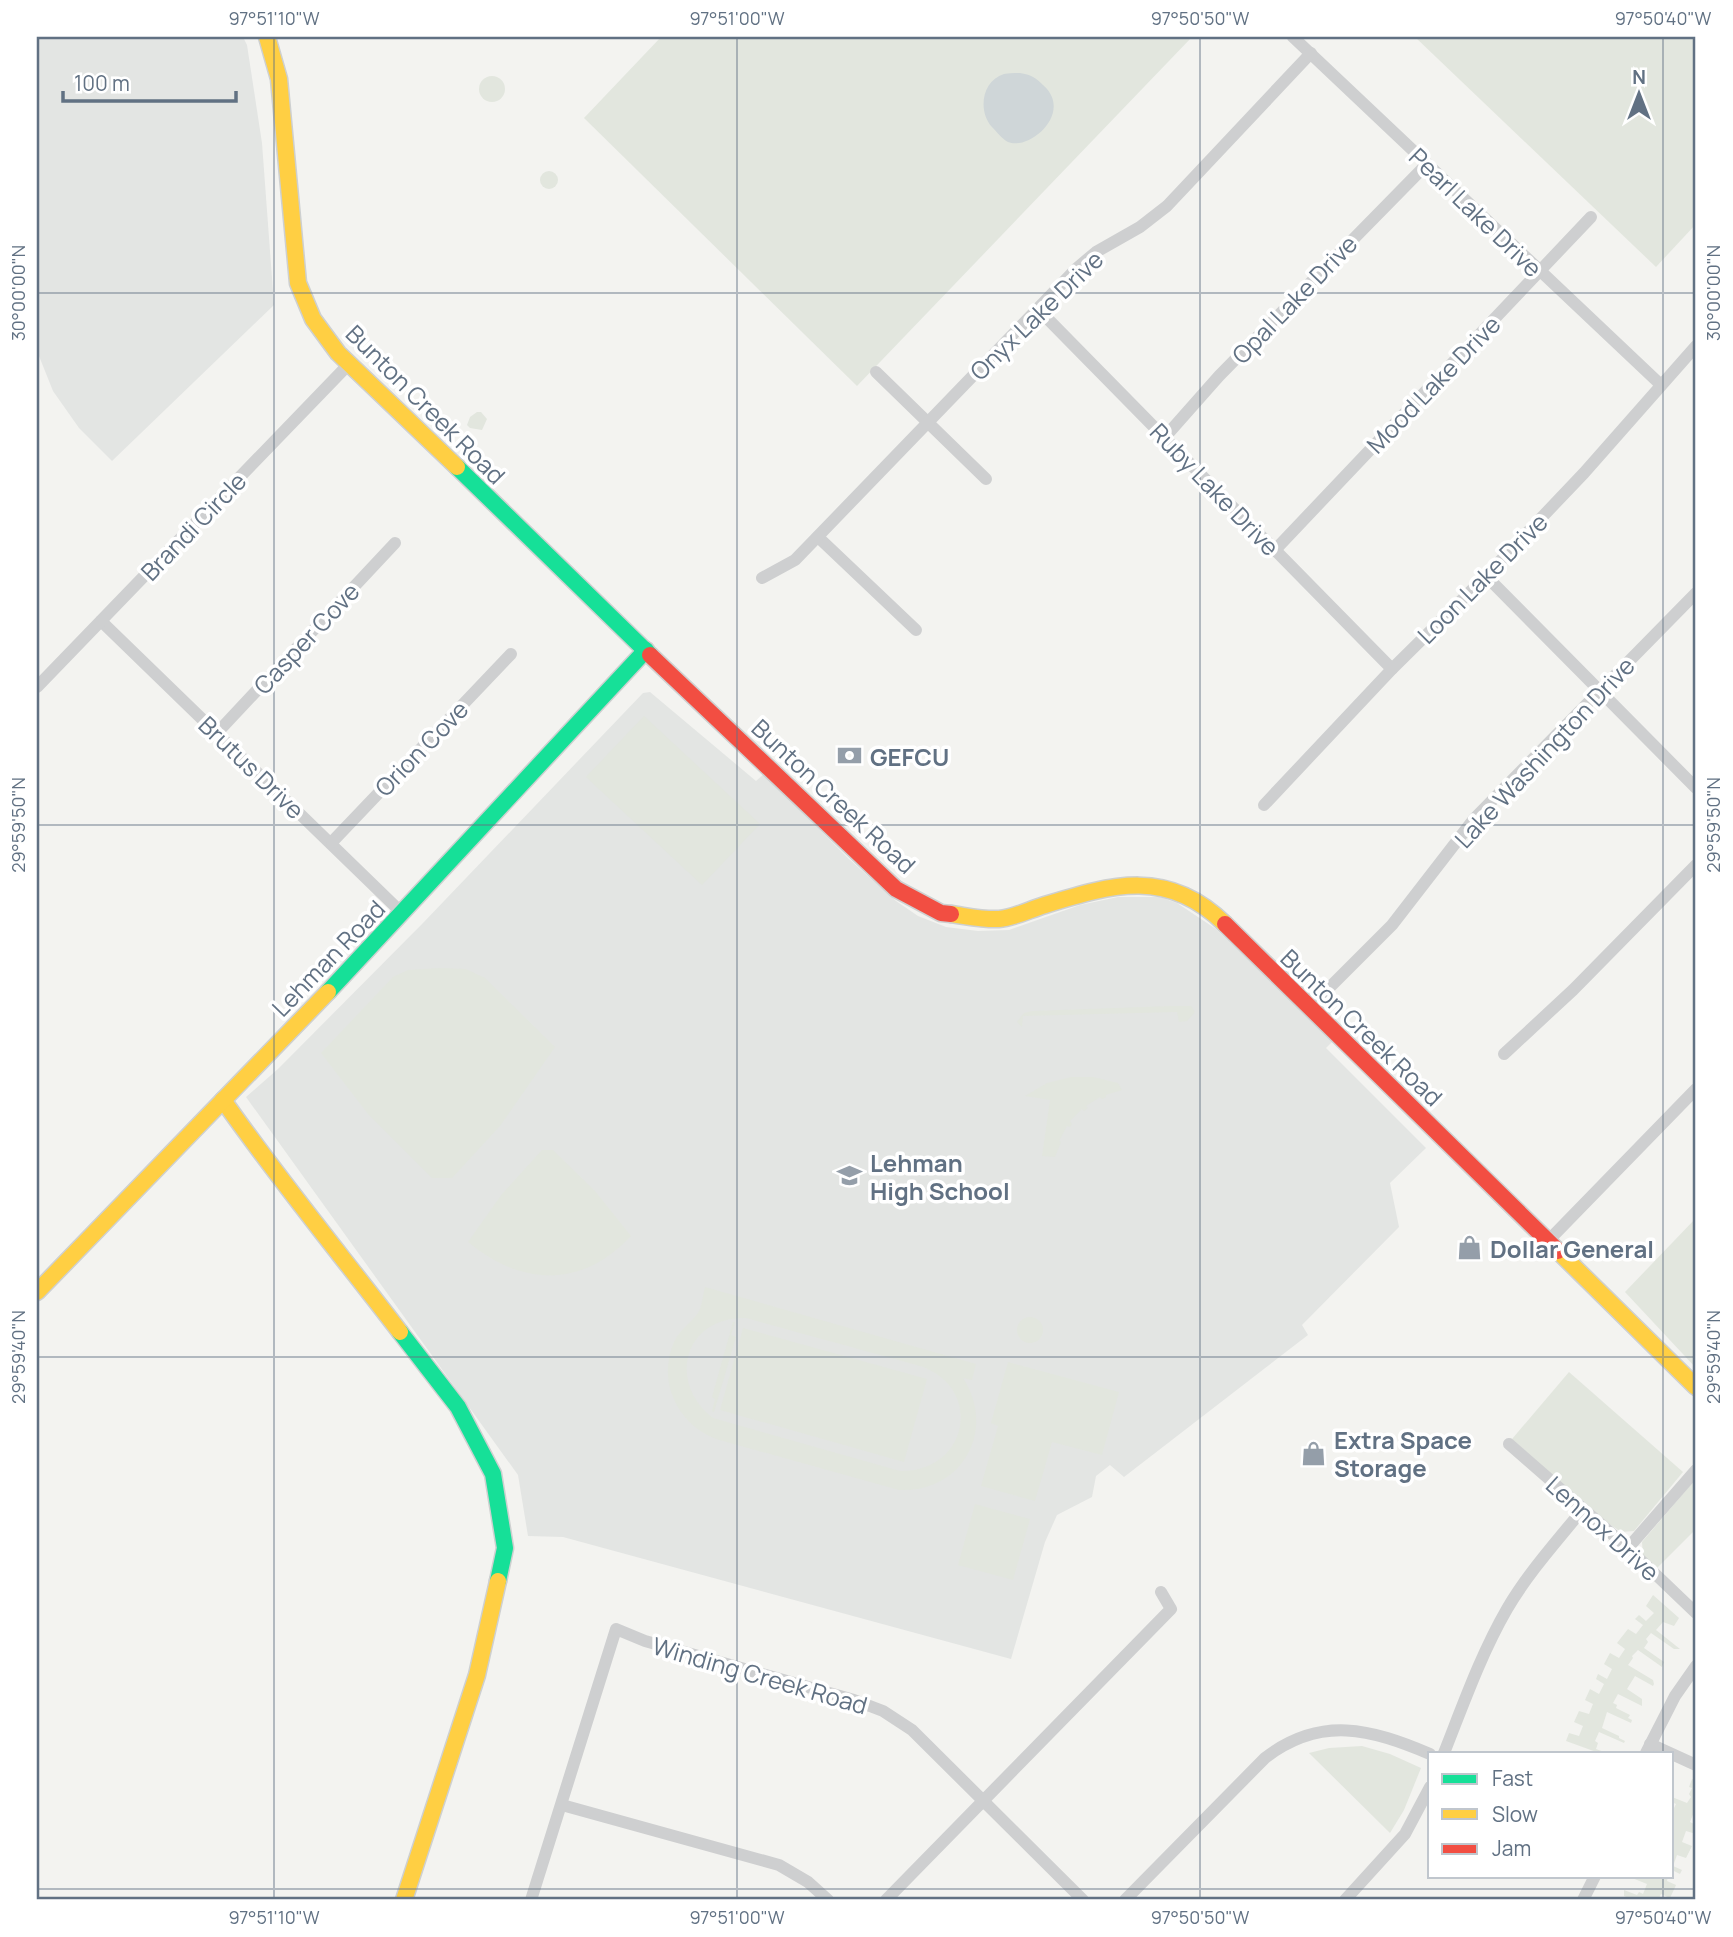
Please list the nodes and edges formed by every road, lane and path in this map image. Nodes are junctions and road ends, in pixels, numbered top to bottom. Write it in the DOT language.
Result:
graph roads {
  1 [pos="267,37"];
  2 [pos="1293,37"];
  3 [pos="1311,53"];
  4 [pos="1427,164"];
  5 [pos="1591,217"];
  6 [pos="1539,272"];
  7 [pos="1038,309"];
  8 [pos="1696,346"];
  9 [pos="348,365"];
  10 [pos="876,372"];
  11 [pos="1661,385"];
  12 [pos="928,423"];
  13 [pos="1165,438"];
  14 [pos="986,479"];
  15 [pos="818,537"];
  16 [pos="395,543"];
  17 [pos="1274,551"];
  18 [pos="1486,576"];
  19 [pos="762,578"];
  20 [pos="1696,593"];
  21 [pos="101,621"];
  22 [pos="916,630"];
  23 [pos="646,650"];
  24 [pos="511,654"];
  25 [pos="1392,669"];
  26 [pos="37,687"];
  27 [pos="1602,690"];
  28 [pos="216,734"];
  29 [pos="1696,788"];
  30 [pos="1264,804"];
  31 [pos="332,842"];
  32 [pos="1696,865"];
  33 [pos="402,913"];
  34 [pos="1310,1007"];
  35 [pos="1504,1054"];
  36 [pos="1696,1089"];
  37 [pos="223,1100"];
  38 [pos="1548,1241"];
  39 [pos="37,1292"];
  40 [pos="1696,1387"];
  41 [pos="1508,1444"];
  42 [pos="1696,1470"];
  43 [pos="1583,1509"];
  44 [pos="1628,1548"];
  45 [pos="1161,1592"];
  46 [pos="1696,1613"];
  47 [pos="1696,1665"];
  48 [pos="1648,1749"];
  49 [pos="1444,1752"];
  50 [pos="1428,1753"];
  51 [pos="1674,1758"];
  52 [pos="1696,1765"];
  53 [pos="1428,1791"];
  54 [pos="984,1801"];
  55 [pos="562,1805"];
  56 [pos="1594,1878"];
  57 [pos="404,1900"];
  58 [pos="531,1900"];
  59 [pos="828,1900"];
  60 [pos="886,1900"];
  61 [pos="1083,1900"];
  62 [pos="1125,1900"];
  63 [pos="1345,1900"];
  64 [pos="1583,1900"];
  1 -- 9 [label="street, Bunton Creek Road"];
  2 -- 3 [label="street, Pearl Lake Drive"];
  3 -- 4 [label="street, Pearl Lake Drive"];
  3 -- 7 [label="street, Onyx Lake Drive"];
  4 -- 6 [label="street, Pearl Lake Drive"];
  4 -- 13 [label="street, Opal Lake Drive"];
  5 -- 6 [label="street, Mood Lake Drive"];
  6 -- 11 [label="street, Pearl Lake Drive"];
  6 -- 17 [label="street, Mood Lake Drive"];
  7 -- 12 [label="street, Onyx Lake Drive"];
  7 -- 13 [label="street, Ruby Lake Drive"];
  8 -- 11 [label="street, Loon Lake Drive"];
  9 -- 21 [label="street, Brandi Circle"];
  9 -- 23 [label="street, Bunton Creek Road"];
  10 -- 12 [label="street"];
  11 -- 18 [label="street, Loon Lake Drive"];
  12 -- 14 [label="street"];
  12 -- 15 [label="street, Onyx Lake Drive"];
  13 -- 17 [label="street, Ruby Lake Drive"];
  15 -- 19 [label="street, Onyx Lake Drive"];
  15 -- 22 [label="street"];
  16 -- 28 [label="street, Casper Cove"];
  17 -- 25 [label="street, Ruby Lake Drive"];
  18 -- 25 [label="street, Loon Lake Drive"];
  18 -- 27 [label="street"];
  20 -- 27 [label="street, Lake Washington Drive"];
  21 -- 26 [label="street, Brandi Circle"];
  21 -- 28 [label="street, Brutus Drive"];
  23 -- 33 [label="street, Lehman Road"];
  23 -- 34 [label="street, Bunton Creek Road"];
  24 -- 31 [label="street, Orion Cove"];
  25 -- 30 [label="street, Loon Lake Drive"];
  27 -- 29 [label="street"];
  27 -- 34 [label="street, Lake Washington Drive"];
  28 -- 31 [label="street, Brutus Drive"];
  31 -- 33 [label="street, Brutus Drive"];
  32 -- 35 [label="street"];
  33 -- 37 [label="street, Lehman Road"];
  34 -- 38 [label="street, Bunton Creek Road"];
  36 -- 38 [label="street"];
  37 -- 39 [label="street, Lehman Road"];
  37 -- 57 [label="street"];
  38 -- 40 [label="street, Bunton Creek Road"];
  41 -- 43 [label="street, Lennox Drive"];
  42 -- 44 [label="street"];
  43 -- 44 [label="street, Lennox Drive"];
  43 -- 49 [label="street"];
  44 -- 46 [label="street, Lennox Drive"];
  45 -- 54 [label="street"];
  47 -- 48 [label="street"];
  50 -- 62 [label="street"];
  51 -- 52 [label="street"];
  53 -- 63 [label="street"];
  54 -- 55 [label="street, Winding Creek Road"];
  54 -- 60 [label="street"];
  54 -- 61 [label="street, Winding Creek Road"];
  55 -- 58 [label="street"];
  55 -- 59 [label="street"];
  56 -- 64 [label="street"];
}
